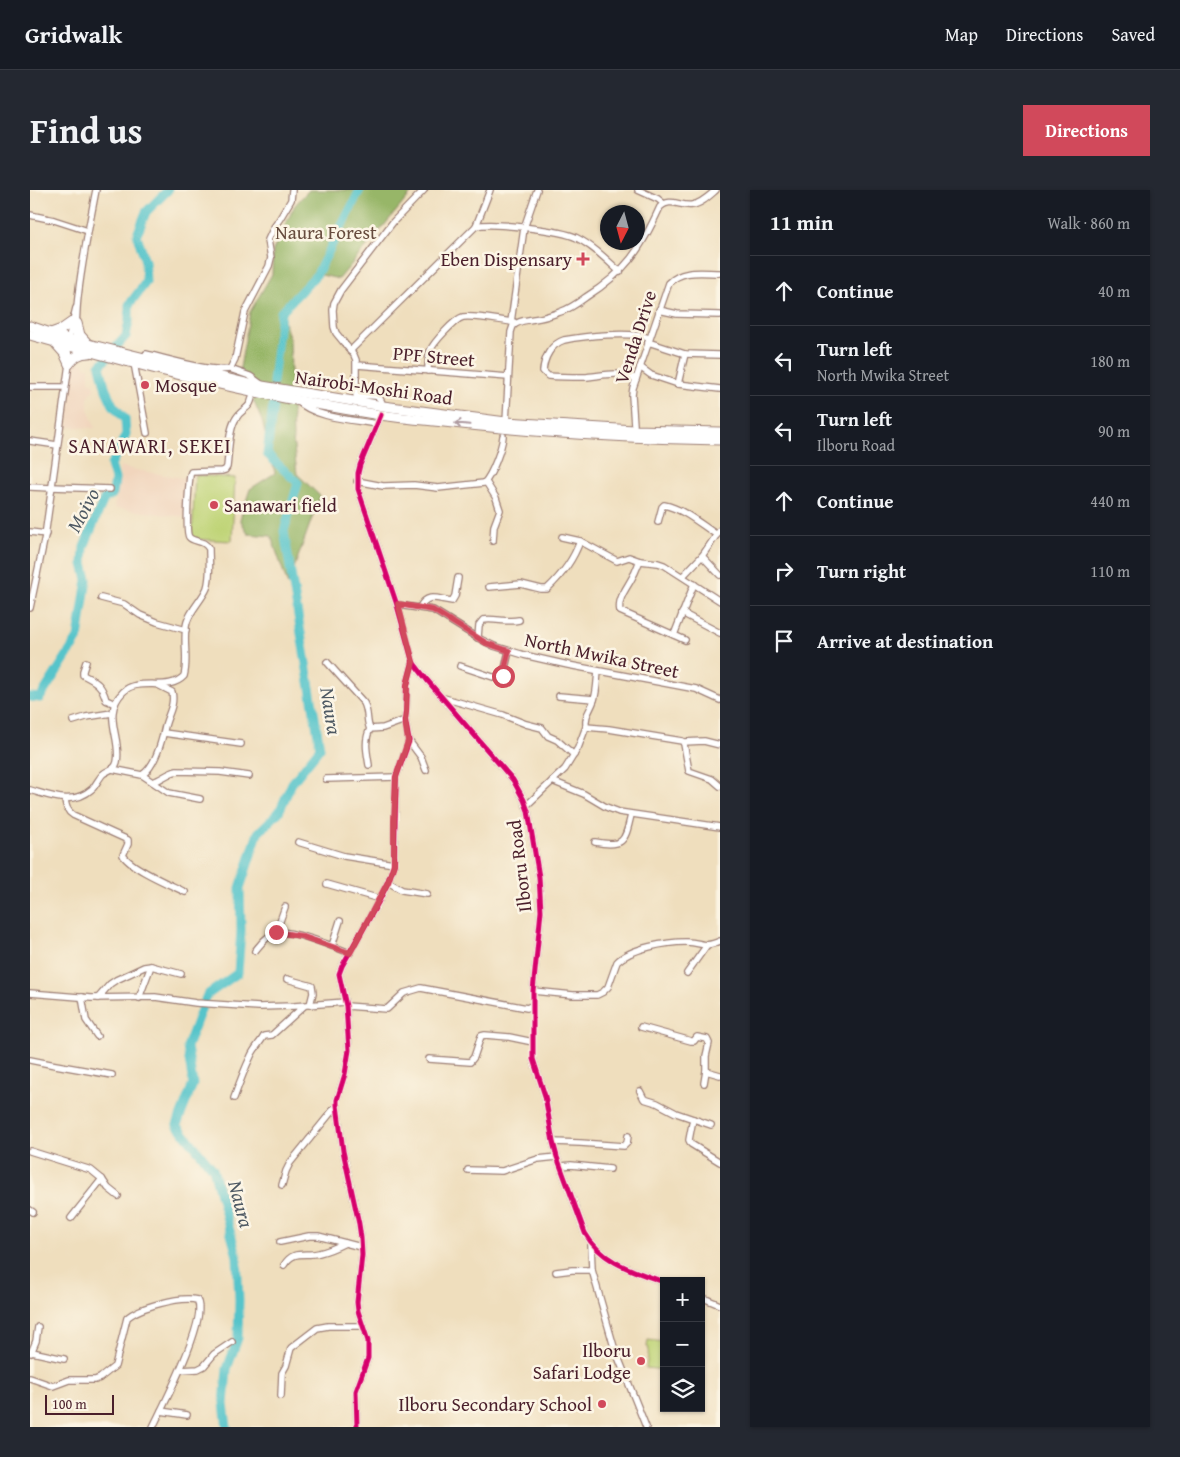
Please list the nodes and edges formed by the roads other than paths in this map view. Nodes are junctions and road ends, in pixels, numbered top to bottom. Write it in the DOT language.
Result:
graph roads {
  1 [pos="96,190"];
  2 [pos="292,190"];
  3 [pos="424,190"];
  4 [pos="490,190"];
  5 [pos="537,190"];
  6 [pos="638,190"];
  7 [pos="716,190"];
  8 [pos="664,204"];
  9 [pos="30,215"];
  10 [pos="478,225"];
  11 [pos="524,228"];
  12 [pos="88,231"];
  13 [pos="620,272"];
  14 [pos="720,273"];
  15 [pos="659,310"];
  16 [pos="720,315"];
  17 [pos="514,322"];
  18 [pos="74,323"];
  19 [pos="30,326"];
  20 [pos="30,335"];
  21 [pos="51,338"];
  22 [pos="649,340"];
  23 [pos="71,343"];
  24 [pos="88,344"];
  25 [pos="350,351"];
  26 [pos="121,352"];
  27 [pos="96,354"];
  28 [pos="685,354"];
  29 [pos="720,355"];
  30 [pos="69,361"];
  31 [pos="134,363"];
  32 [pos="357,365"];
  33 [pos="640,367"];
  34 [pos="230,369"];
  35 [pos="428,371"];
  36 [pos="508,377"];
  37 [pos="636,379"];
  38 [pos="678,384"];
  39 [pos="30,387"];
  40 [pos="65,387"];
  41 [pos="265,387"];
  42 [pos="720,389"];
  43 [pos="253,391"];
  44 [pos="380,415"];
  45 [pos="506,422"];
  46 [pos="634,425"];
  47 [pos="720,432"];
  48 [pos="147,434"];
  49 [pos="503,436"];
  50 [pos="720,440"];
  51 [pos="30,441"];
  52 [pos="57,445"];
  53 [pos="358,481"];
  54 [pos="486,482"];
  55 [pos="52,487"];
  56 [pos="30,488"];
  57 [pos="110,489"];
  58 [pos="658,522"];
  59 [pos="30,532"];
  60 [pos="718,532"];
  61 [pos="46,534"];
  62 [pos="562,537"];
  63 [pos="493,541"];
  64 [pos="580,541"];
  65 [pos="702,556"];
  66 [pos="640,561"];
  67 [pos="720,574"];
  68 [pos="683,576"];
  69 [pos="458,578"];
  70 [pos="694,584"];
  71 [pos="489,587"];
  72 [pos="101,598"];
  73 [pos="720,601"];
  74 [pos="398,604"];
  75 [pos="420,607"];
  76 [pos="30,608"];
  77 [pos="682,613"];
  78 [pos="519,620"];
  79 [pos="186,630"];
  80 [pos="720,633"];
  81 [pos="674,635"];
  82 [pos="478,638"];
  83 [pos="686,640"];
  84 [pos="509,651"];
  85 [pos="86,662"];
  86 [pos="327,662"];
  87 [pos="413,662"];
  88 [pos="460,666"];
  89 [pos="598,671"];
  90 [pos="158,685"];
  91 [pos="559,696"];
  92 [pos="443,698"];
  93 [pos="594,699"];
  94 [pos="720,700"];
  95 [pos="115,704"];
  96 [pos="112,713"];
  97 [pos="405,720"];
  98 [pos="73,721"];
  99 [pos="586,728"];
  100 [pos="370,730"];
  101 [pos="164,732"];
  102 [pos="408,741"];
  103 [pos="684,742"];
  104 [pos="241,744"];
  105 [pos="720,745"];
  106 [pos="574,755"];
  107 [pos="369,764"];
  108 [pos="112,770"];
  109 [pos="426,770"];
  110 [pos="142,775"];
  111 [pos="249,776"];
  112 [pos="396,777"];
  113 [pos="326,779"];
  114 [pos="153,782"];
  115 [pos="552,782"];
  116 [pos="720,786"];
  117 [pos="30,790"];
  118 [pos="200,799"];
  119 [pos="65,800"];
  120 [pos="526,806"];
  121 [pos="631,815"];
  122 [pos="720,827"];
  123 [pos="298,842"];
  124 [pos="595,842"];
  125 [pos="394,864"];
  126 [pos="388,882"];
  127 [pos="328,884"];
  128 [pos="185,892"];
  129 [pos="428,894"];
  130 [pos="380,899"];
  131 [pos="285,907"];
  132 [pos="340,922"];
  133 [pos="276,932"];
  134 [pos="719,943"];
  135 [pos="332,946"];
  136 [pos="707,946"];
  137 [pos="254,951"];
  138 [pos="350,953"];
  139 [pos="152,966"];
  140 [pos="687,972"];
  141 [pos="181,974"];
  142 [pos="288,979"];
  143 [pos="533,991"];
  144 [pos="30,993"];
  145 [pos="82,997"];
  146 [pos="98,998"];
  147 [pos="140,998"];
  148 [pos="346,1004"];
  149 [pos="307,1005"];
  150 [pos="533,1005"];
  151 [pos="641,1027"];
  152 [pos="97,1036"];
  153 [pos="533,1042"];
  154 [pos="429,1059"];
  155 [pos="30,1060"];
  156 [pos="706,1071"];
  157 [pos="112,1075"];
  158 [pos="720,1075"];
  159 [pos="704,1083"];
  160 [pos="640,1091"];
  161 [pos="234,1098"];
  162 [pos="337,1105"];
  163 [pos="693,1119"];
  164 [pos="711,1125"];
  165 [pos="628,1136"];
  166 [pos="553,1142"];
  167 [pos="30,1151"];
  168 [pos="557,1156"];
  169 [pos="720,1162"];
  170 [pos="562,1166"];
  171 [pos="610,1169"];
  172 [pos="468,1170"];
  173 [pos="102,1179"];
  174 [pos="282,1185"];
  175 [pos="118,1196"];
  176 [pos="71,1218"];
  177 [pos="280,1242"];
  178 [pos="345,1243"];
  179 [pos="591,1244"];
  180 [pos="362,1247"];
  181 [pos="284,1265"];
  182 [pos="592,1270"];
  183 [pos="556,1272"];
  184 [pos="660,1280"];
  185 [pos="705,1299"];
  186 [pos="720,1305"];
  187 [pos="362,1326"];
  188 [pos="38,1327"];
  189 [pos="232,1342"];
  190 [pos="31,1353"];
  191 [pos="64,1359"];
  192 [pos="181,1370"];
  193 [pos="30,1378"];
  194 [pos="281,1396"];
  195 [pos="161,1411"];
  196 [pos="187,1414"];
  197 [pos="153,1427"];
  198 [pos="357,1427"];
  199 [pos="646,1427"];
  1 -- 12 [label="street"];
  2 -- 34 [label="street"];
  3 -- 25 [label="street"];
  4 -- 10 [label="street"];
  5 -- 11 [label="street"];
  6 -- 8 [label="street"];
  7 -- 8 [label="street"];
  8 -- 13 [label="street"];
  9 -- 12 [label="street"];
  10 -- 11 [label="street"];
  10 -- 25 [label="street"];
  11 -- 13 [label="street"];
  11 -- 17 [label="street"];
  12 -- 18 [label="street"];
  13 -- 17 [label="street"];
  14 -- 15 [label="street, Venda Drive"];
  15 -- 16 [label="street"];
  15 -- 22 [label="street, Venda Drive"];
  17 -- 35 [label="street"];
  17 -- 36 [label="street"];
  18 -- 21 [label="highway"];
  18 -- 23 [label="street"];
  18 -- 24 [label="highway"];
  19 -- 21 [label="highway, Nairobi-Moshi Road"];
  20 -- 21 [label="highway, Nairobi-Moshi Road"];
  21 -- 23 [label="highway, Nairobi-Moshi Road"];
  21 -- 30 [label="highway"];
  22 -- 28 [label="street"];
  22 -- 33 [label="street, Venda Drive"];
  22 -- 37 [label="street"];
  23 -- 24 [label="highway, Nairobi-Moshi Road"];
  23 -- 27 [label="highway, Nairobi-Moshi Road"];
  23 -- 30 [label="street"];
  24 -- 26 [label="highway, Nairobi-Moshi Road"];
  25 -- 32 [label="street"];
  26 -- 34 [label="street"];
  26 -- 41 [label="highway, Nairobi-Moshi Road"];
  27 -- 30 [label="highway"];
  27 -- 31 [label="highway, Nairobi-Moshi Road"];
  28 -- 29 [label="street"];
  28 -- 38 [label="street"];
  30 -- 40 [label="street"];
  31 -- 43 [label="highway, Nairobi-Moshi Road"];
  31 -- 48 [label="street"];
  32 -- 35 [label="street, PPF Street"];
  32 -- 44 [label="street"];
  33 -- 37 [label="street, Venda Drive"];
  33 -- 38 [label="street"];
  34 -- 41 [label="street"];
  35 -- 36 [label="street, PPF Street"];
  36 -- 45 [label="street"];
  37 -- 46 [label="street, Venda Drive"];
  38 -- 42 [label="street"];
  39 -- 40 [label="street"];
  40 -- 52 [label="street"];
  41 -- 44 [label="highway, Nairobi-Moshi Road"];
  43 -- 44 [label="highway, Nairobi-Moshi Road"];
  43 -- 79 [label="street"];
  44 -- 45 [label="highway, Nairobi-Moshi Road"];
  50 -- 44 [label="highway, Nairobi-Moshi Road, one-way"];
  44 -- 53 [label="street, Ilboru Road"];
  45 -- 47 [label="highway, Nairobi-Moshi Road"];
  49 -- 54 [label="street"];
  51 -- 52 [label="street"];
  52 -- 55 [label="street"];
  53 -- 54 [label="street"];
  53 -- 74 [label="street, Ilboru Road"];
  54 -- 63 [label="street"];
  55 -- 56 [label="street"];
  55 -- 57 [label="street"];
  55 -- 61 [label="street"];
  58 -- 60 [label="street"];
  59 -- 61 [label="street"];
  60 -- 65 [label="street"];
  61 -- 76 [label="street"];
  62 -- 64 [label="street"];
  64 -- 66 [label="street"];
  64 -- 71 [label="street"];
  65 -- 67 [label="street"];
  65 -- 68 [label="street"];
  66 -- 68 [label="street"];
  66 -- 81 [label="street"];
  68 -- 70 [label="street"];
  69 -- 75 [label="street"];
  70 -- 73 [label="street"];
  70 -- 77 [label="street"];
  72 -- 79 [label="street"];
  74 -- 75 [label="street, North Mwika Street"];
  74 -- 87 [label="street, Ilboru Road"];
  75 -- 82 [label="street, North Mwika Street"];
  77 -- 80 [label="street"];
  77 -- 81 [label="street"];
  78 -- 82 [label="street"];
  79 -- 90 [label="street"];
  81 -- 83 [label="street"];
  82 -- 84 [label="street, North Mwika Street"];
  84 -- 88 [label="street"];
  84 -- 89 [label="street, North Mwika Street"];
  85 -- 95 [label="street"];
  86 -- 100 [label="street"];
  87 -- 92 [label="street, Ilboru Road"];
  87 -- 97 [label="street"];
  89 -- 93 [label="street"];
  89 -- 94 [label="street, North Mwika Street"];
  90 -- 95 [label="street"];
  90 -- 101 [label="street"];
  91 -- 93 [label="street"];
  92 -- 106 [label="street"];
  92 -- 120 [label="street, Ilboru Road"];
  93 -- 99 [label="street"];
  95 -- 96 [label="street"];
  96 -- 98 [label="street"];
  96 -- 108 [label="street"];
  97 -- 100 [label="street"];
  97 -- 102 [label="street"];
  99 -- 103 [label="street"];
  99 -- 106 [label="street"];
  100 -- 107 [label="street"];
  101 -- 104 [label="street"];
  101 -- 110 [label="street"];
  102 -- 109 [label="street"];
  102 -- 112 [label="street"];
  103 -- 105 [label="street"];
  103 -- 116 [label="street"];
  106 -- 115 [label="street"];
  108 -- 110 [label="street"];
  108 -- 119 [label="street"];
  110 -- 114 [label="street"];
  111 -- 114 [label="street"];
  112 -- 113 [label="street"];
  112 -- 125 [label="street"];
  114 -- 118 [label="street"];
  115 -- 120 [label="street"];
  115 -- 121 [label="street"];
  117 -- 119 [label="street"];
  119 -- 128 [label="street"];
  120 -- 143 [label="street, Ilboru Road"];
  121 -- 122 [label="street"];
  121 -- 124 [label="street"];
  123 -- 125 [label="street"];
  125 -- 126 [label="street"];
  126 -- 129 [label="street"];
  126 -- 130 [label="street"];
  127 -- 130 [label="street"];
  130 -- 138 [label="street"];
  131 -- 133 [label="street"];
  132 -- 135 [label="street"];
  133 -- 135 [label="street"];
  133 -- 137 [label="street"];
  134 -- 136 [label="street"];
  135 -- 138 [label="street"];
  136 -- 140 [label="street"];
  136 -- 143 [label="street"];
  138 -- 148 [label="street"];
  139 -- 141 [label="street"];
  139 -- 146 [label="street"];
  139 -- 147 [label="street"];
  142 -- 149 [label="street"];
  143 -- 150 [label="street, Ilboru Road"];
  144 -- 145 [label="street"];
  145 -- 146 [label="street"];
  145 -- 152 [label="street"];
  146 -- 147 [label="street"];
  147 -- 149 [label="street"];
  148 -- 149 [label="street"];
  148 -- 150 [label="street"];
  148 -- 162 [label="street"];
  149 -- 161 [label="street"];
  150 -- 153 [label="street, Ilboru Road"];
  151 -- 156 [label="street"];
  153 -- 154 [label="street"];
  153 -- 166 [label="street, Ilboru Road"];
  155 -- 157 [label="street"];
  156 -- 158 [label="street"];
  156 -- 159 [label="street"];
  160 -- 163 [label="street"];
  162 -- 174 [label="street"];
  162 -- 180 [label="street"];
  163 -- 164 [label="street"];
  163 -- 169 [label="street"];
  165 -- 166 [label="street"];
  166 -- 168 [label="street, Ilboru Road"];
  167 -- 173 [label="street"];
  168 -- 170 [label="street, Ilboru Road"];
  168 -- 172 [label="street"];
  170 -- 171 [label="street"];
  170 -- 179 [label="street, Ilboru Road"];
  173 -- 175 [label="street"];
  173 -- 176 [label="street"];
  177 -- 178 [label="street"];
  178 -- 180 [label="street"];
  178 -- 181 [label="street"];
  179 -- 182 [label="street"];
  179 -- 184 [label="street, Ilboru Road"];
  180 -- 187 [label="street"];
  182 -- 183 [label="street"];
  182 -- 199 [label="street"];
  185 -- 186 [label="street"];
  187 -- 194 [label="street"];
  187 -- 198 [label="street"];
  188 -- 190 [label="street"];
  189 -- 192 [label="street"];
  190 -- 191 [label="street"];
  192 -- 193 [label="street"];
  192 -- 195 [label="street"];
  195 -- 196 [label="street"];
  195 -- 197 [label="street"];
}
